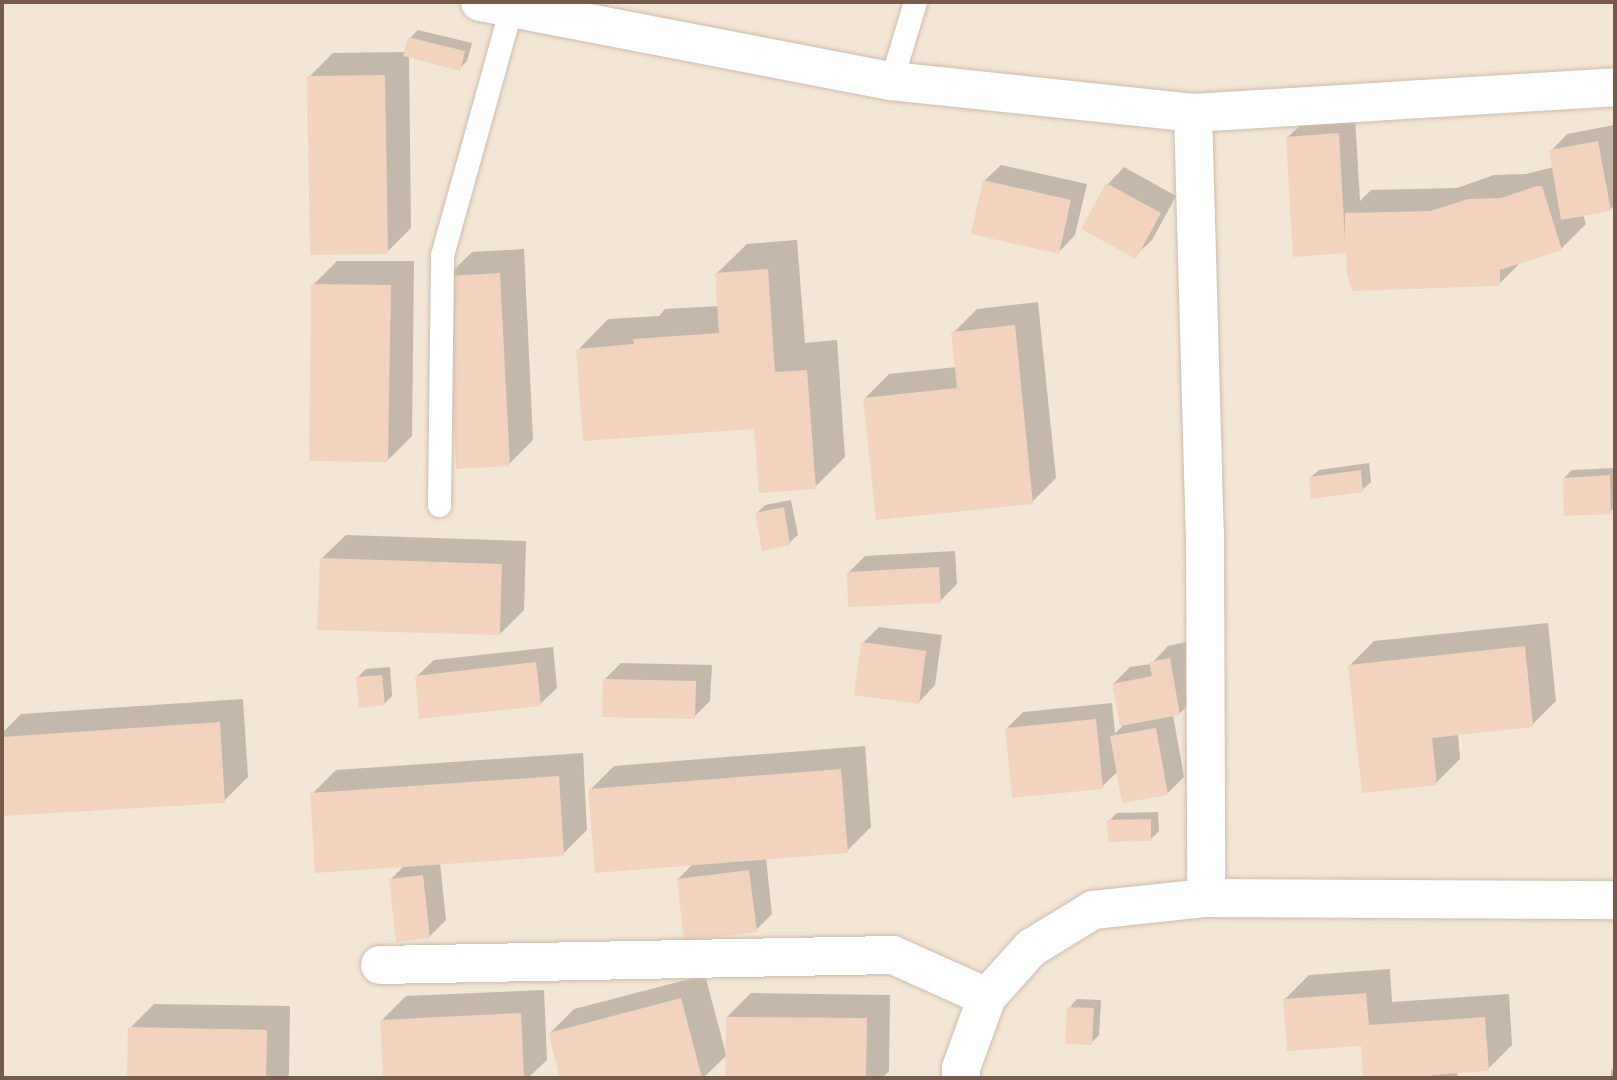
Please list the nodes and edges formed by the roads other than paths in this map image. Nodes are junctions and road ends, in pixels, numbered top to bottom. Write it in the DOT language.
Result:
graph roads {
  1 [pos="915,2"];
  2 [pos="496,5"];
  3 [pos="891,81"];
  4 [pos="1615,87"];
  5 [pos="1193,113"];
  6 [pos="439,505"];
  7 [pos="1206,898"];
  8 [pos="1615,900"];
  9 [pos="380,965"];
  10 [pos="987,998"];
  11 [pos="961,1078"];
  1 -- 3 [label="lane"];
  2 -- 3 [label="street"];
  2 -- 6 [label="lane"];
  3 -- 5 [label="street"];
  4 -- 5 [label="street"];
  5 -- 7 [label="street"];
  7 -- 8 [label="street"];
  7 -- 10 [label="street"];
  9 -- 10 [label="street"];
  10 -- 11 [label="street"];
}
